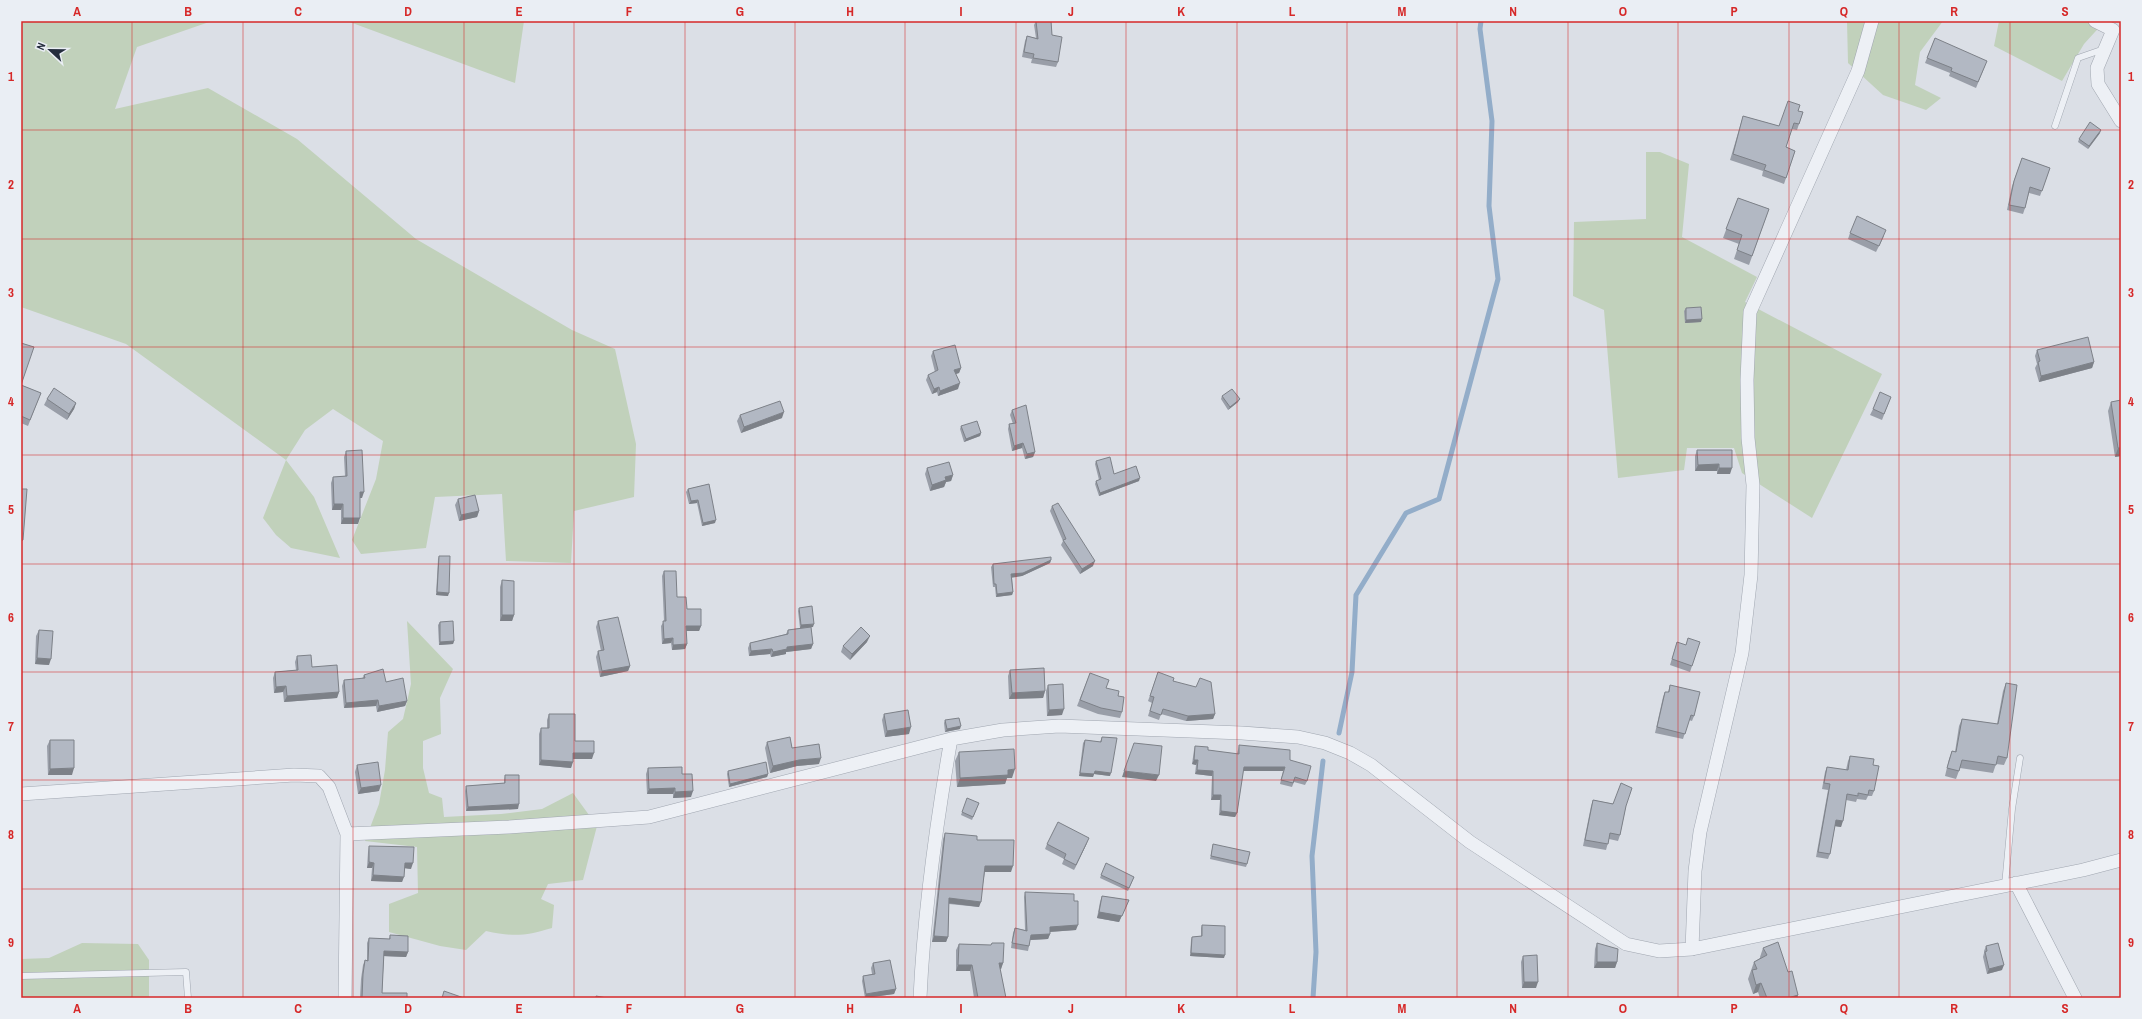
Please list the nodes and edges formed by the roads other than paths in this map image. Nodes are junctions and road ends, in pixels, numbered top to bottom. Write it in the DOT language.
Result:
graph roads {
  1 [pos="1872,21"];
  2 [pos="2095,21"];
  3 [pos="2116,26"];
  4 [pos="2106,48"];
  5 [pos="2121,121"];
  6 [pos="2055,126"];
  7 [pos="951,739"];
  8 [pos="2020,758"];
  9 [pos="21,794"];
  10 [pos="347,834"];
  11 [pos="2121,860"];
  12 [pos="2010,884"];
  13 [pos="1692,948"];
  14 [pos="21,976"];
  15 [pos="188,998"];
  16 [pos="345,998"];
  17 [pos="920,998"];
  18 [pos="2075,998"];
  1 -- 13 [label="street"];
  2 -- 3 [label="street"];
  3 -- 4 [label="street"];
  4 -- 5 [label="street"];
  4 -- 6 [label="lane"];
  7 -- 10 [label="street"];
  7 -- 13 [label="street"];
  7 -- 17 [label="street"];
  8 -- 12 [label="lane"];
  9 -- 10 [label="street"];
  10 -- 16 [label="street"];
  11 -- 12 [label="street"];
  12 -- 13 [label="street"];
  12 -- 18 [label="street"];
  14 -- 15 [label="lane"];
}
